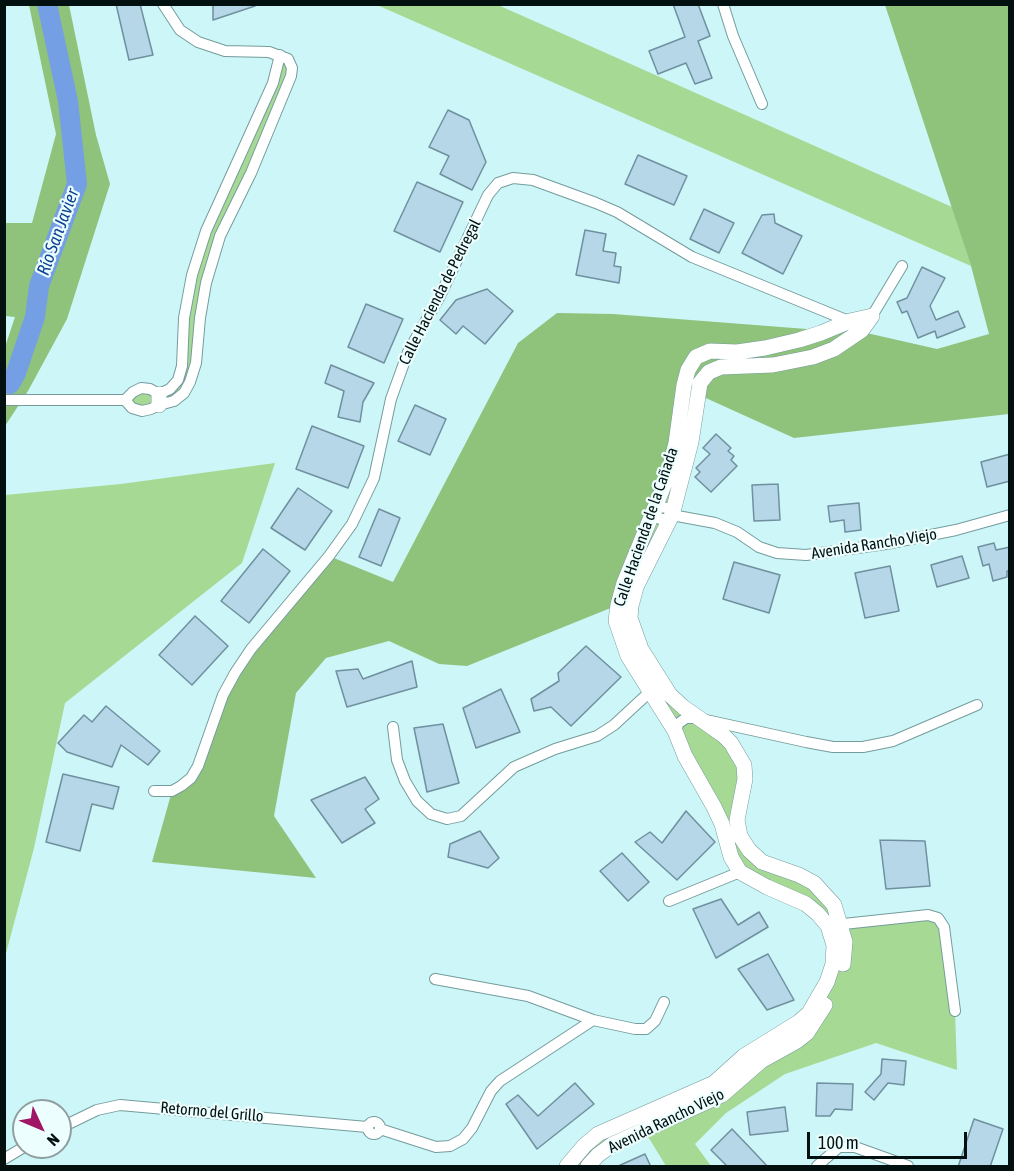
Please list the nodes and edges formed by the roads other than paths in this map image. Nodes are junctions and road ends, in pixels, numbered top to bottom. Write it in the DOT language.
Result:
graph roads {
  1 [pos="163,4"];
  2 [pos="723,4"];
  3 [pos="280,55"];
  4 [pos="762,104"];
  5 [pos="902,266"];
  6 [pos="872,316"];
  7 [pos="856,325"];
  8 [pos="159,399"];
  9 [pos="4,400"];
  10 [pos="125,400"];
  11 [pos="654,512"];
  12 [pos="672,515"];
  13 [pos="1010,515"];
  14 [pos="656,687"];
  15 [pos="977,705"];
  16 [pos="697,718"];
  17 [pos="393,727"];
  18 [pos="675,731"];
  19 [pos="154,791"];
  20 [pos="740,872"];
  21 [pos="669,901"];
  22 [pos="834,905"];
  23 [pos="834,925"];
  24 [pos="435,979"];
  25 [pos="664,1002"];
  26 [pos="955,1011"];
  27 [pos="593,1020"];
  28 [pos="692,1101"];
  29 [pos="72,1122"];
  30 [pos="567,1167"];
  31 [pos="588,1167"];
  32 [pos="817,1167"];
  33 [pos="908,1167"];
  1 -- 3 [label="street"];
  2 -- 4 [label="street"];
  3 -- 8 [label="street"];
  3 -- 8 [label="street"];
  5 -- 6 [label="street, Calle Hacienda de la Cañada"];
  6 -- 7 [label="street, Calle Hacienda de la Cañada"];
  7 -- 11 [label="street, Calle Hacienda de la Cañada"];
  7 -- 12 [label="street, Calle Hacienda de la Cañada"];
  7 -- 19 [label="street, Calle Hacienda de Pedregal"];
  8 -- 10 [label="street"];
  8 -- 10 [label="street"];
  9 -- 10 [label="street"];
  11 -- 12 [label="street, Avenida Rancho Viejo"];
  11 -- 14 [label="street, Calle Hacienda de la Cañada"];
  12 -- 13 [label="street, Avenida Rancho Viejo"];
  12 -- 14 [label="street, Calle Hacienda de la Cañada"];
  14 -- 16 [label="street, Calle Hacienda de la Cañada"];
  14 -- 17 [label="street"];
  14 -- 18 [label="street, Calle Hacienda de la Cañada"];
  15 -- 16 [label="street, Calle Hacienda de la Cañada"];
  16 -- 18 [label="street"];
  16 -- 22 [label="street, Calle Hacienda de la Cañada"];
  18 -- 20 [label="street, Calle Hacienda de la Cañada"];
  20 -- 21 [label="street"];
  20 -- 23 [label="street"];
  22 -- 23 [label="street, Avenida Rancho Viejo"];
  23 -- 26 [label="street"];
  23 -- 28 [label="street, Avenida Rancho Viejo"];
  23 -- 28 [label="street, Avenida Rancho Viejo"];
  24 -- 27 [label="street"];
  25 -- 27 [label="street"];
  27 -- 29 [label="street, Retorno del Grillo"];
  28 -- 30 [label="street, Avenida Rancho Viejo"];
  28 -- 31 [label="street, Avenida Rancho Viejo"];
  32 -- 33 [label="street"];
}
